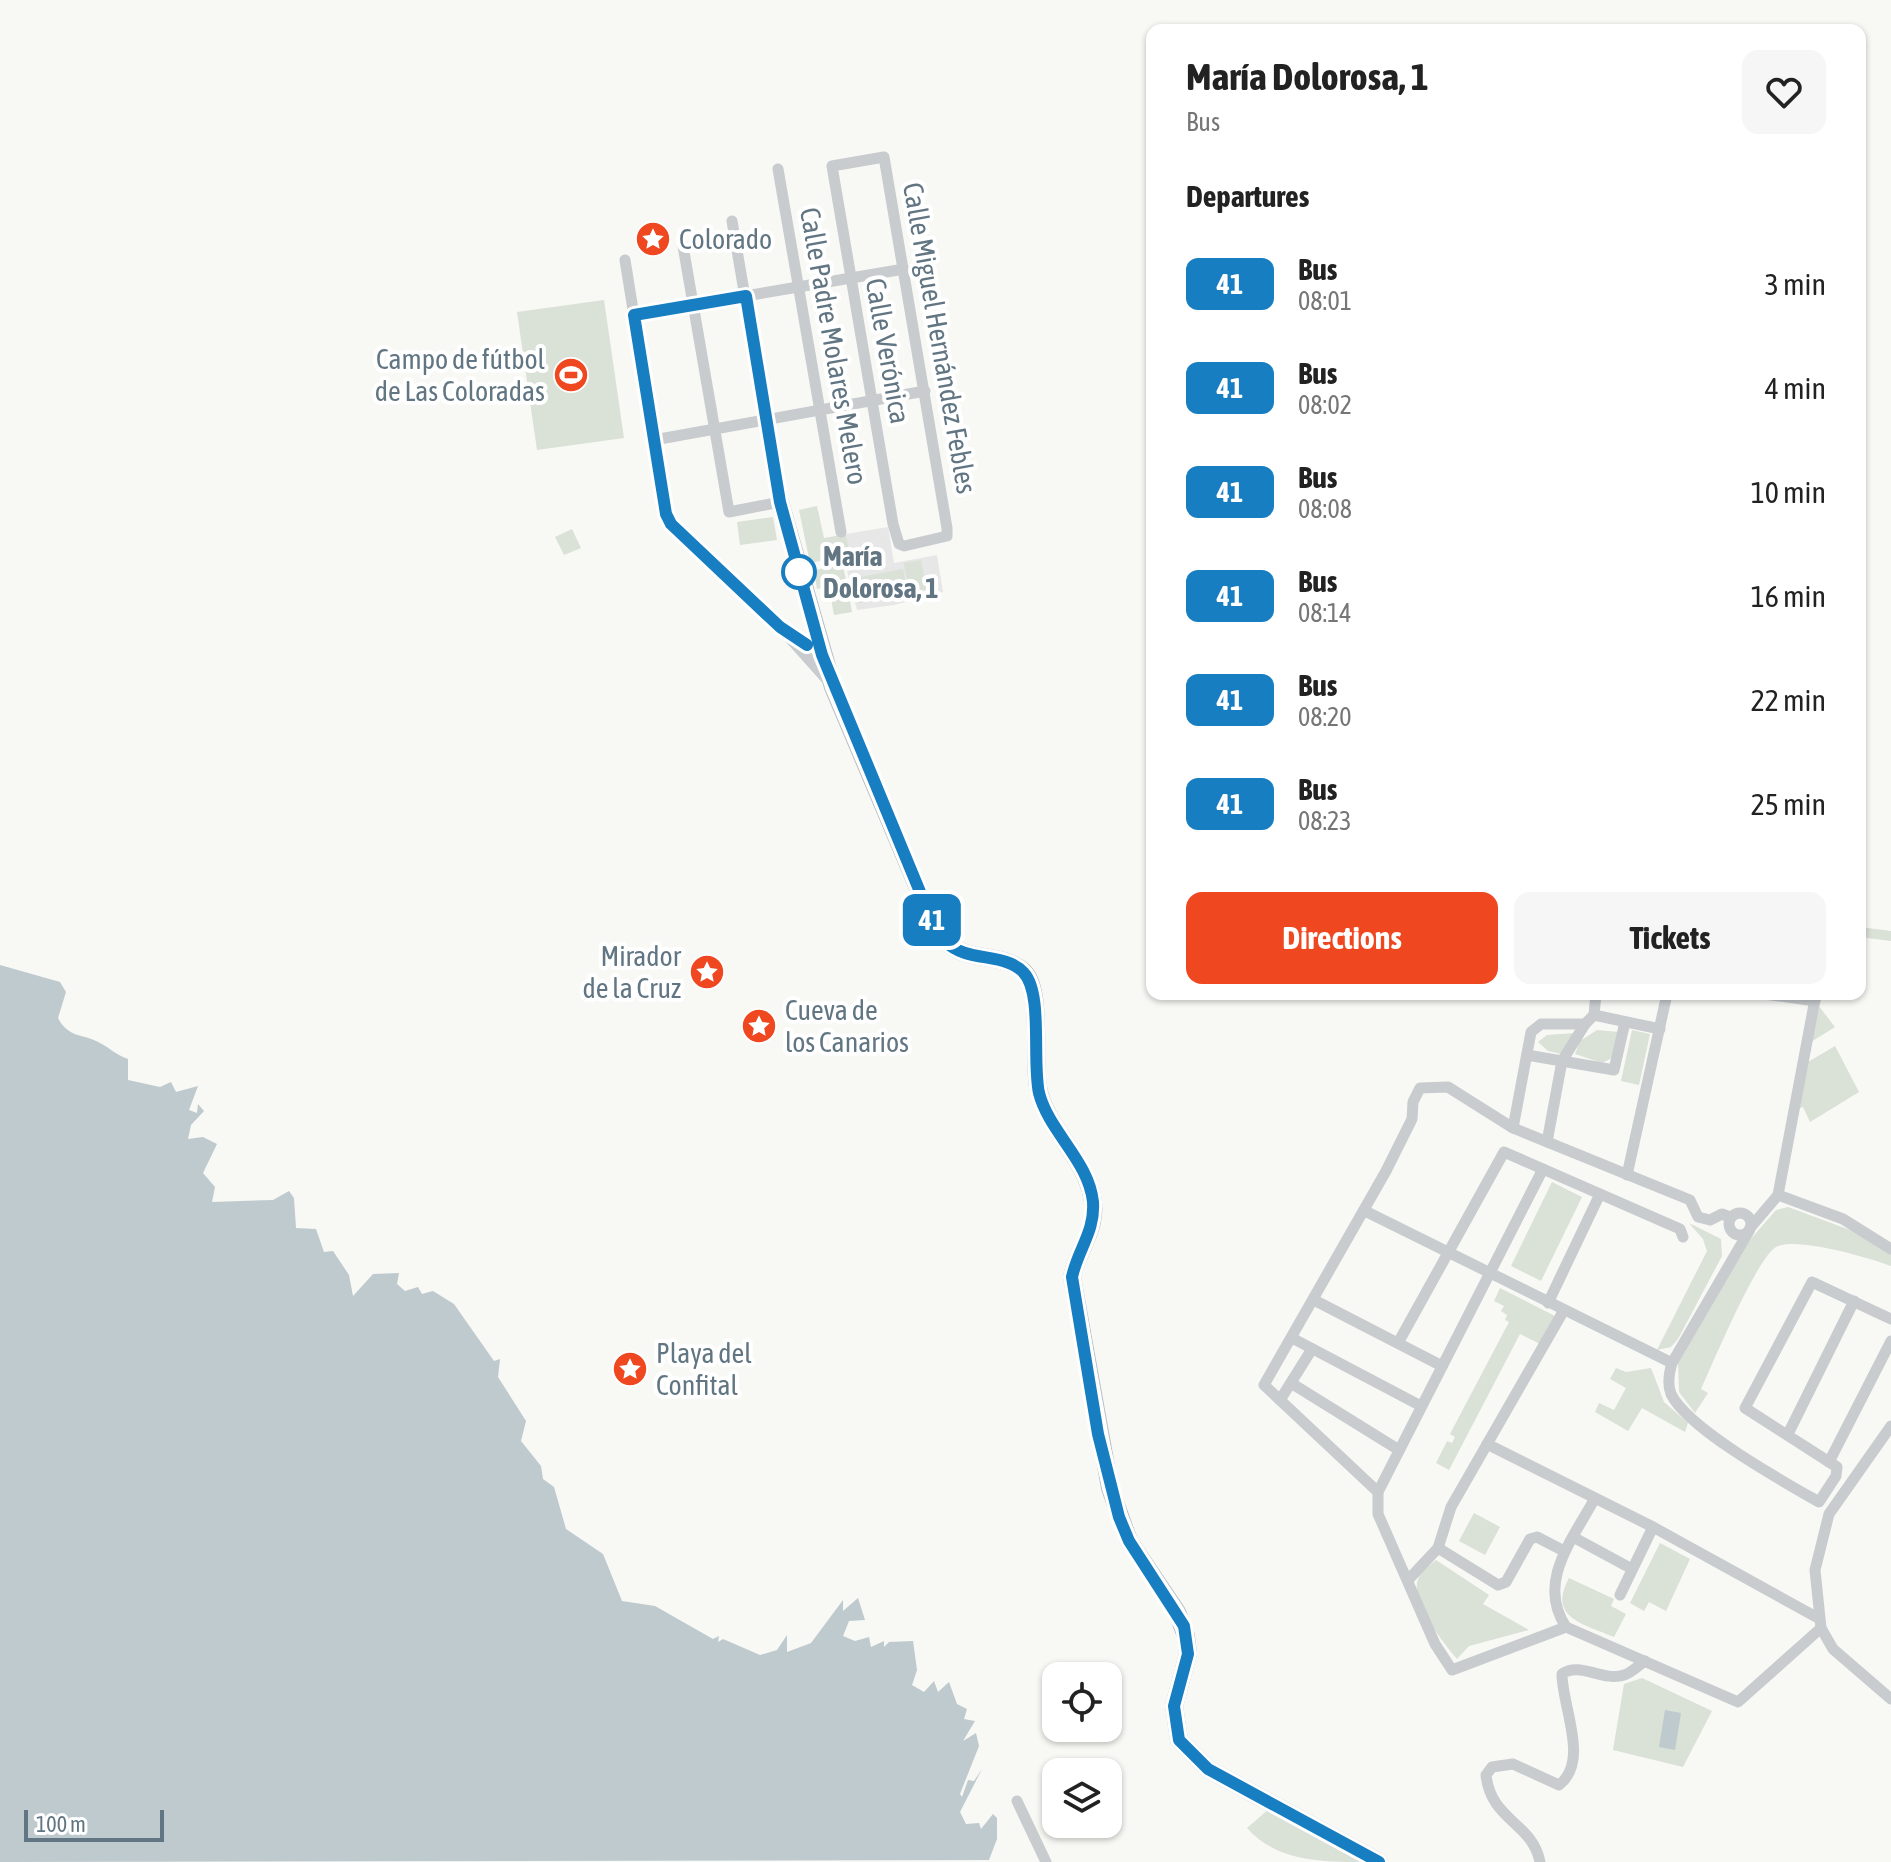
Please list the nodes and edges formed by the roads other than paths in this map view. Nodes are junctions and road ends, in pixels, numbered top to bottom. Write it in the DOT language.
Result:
graph roads {
  1 [pos="832,166"];
  2 [pos="778,169"];
  3 [pos="732,221"];
  4 [pos="683,246"];
  5 [pos="625,260"];
  6 [pos="904,269"];
  7 [pos="850,278"];
  8 [pos="799,287"];
  9 [pos="746,296"];
  10 [pos="694,305"];
  11 [pos="634,315"];
  12 [pos="925,391"];
  13 [pos="872,401"];
  14 [pos="822,410"];
  15 [pos="768,419"];
  16 [pos="715,429"];
  17 [pos="654,440"];
  18 [pos="780,502"];
  19 [pos="841,532"];
  20 [pos="899,544"];
  21 [pos="780,627"];
  22 [pos="812,641"];
  23 [pos="833,687"];
  24 [pos="1595,1000"];
  25 [pos="1666,1000"];
  26 [pos="1814,1000"];
  27 [pos="1594,1015"];
  28 [pos="1625,1022"];
  29 [pos="1585,1024"];
  30 [pos="1660,1029"];
  31 [pos="1527,1055"];
  32 [pos="1562,1061"];
  33 [pos="1513,1128"];
  34 [pos="1547,1142"];
  35 [pos="1543,1169"];
  36 [pos="1627,1175"];
  37 [pos="1600,1194"];
  38 [pos="1776,1197"];
  39 [pos="1365,1211"];
  40 [pos="1743,1213"];
  41 [pos="1730,1217"];
  42 [pos="1749,1229"];
  43 [pos="1733,1233"];
  44 [pos="1683,1237"];
  45 [pos="1891,1249"];
  46 [pos="1448,1253"];
  47 [pos="1730,1261"];
  48 [pos="1490,1273"];
  49 [pos="1314,1300"];
  50 [pos="1854,1301"];
  51 [pos="1548,1303"];
  52 [pos="1564,1310"];
  53 [pos="1891,1319"];
  54 [pos="1292,1338"];
  55 [pos="1891,1341"];
  56 [pos="1398,1343"];
  57 [pos="1312,1349"];
  58 [pos="1672,1363"];
  59 [pos="1442,1366"];
  60 [pos="1291,1383"];
  61 [pos="1280,1400"];
  62 [pos="1421,1406"];
  63 [pos="1891,1426"];
  64 [pos="1788,1434"];
  65 [pos="1487,1444"];
  66 [pos="1399,1450"];
  67 [pos="1829,1462"];
  68 [pos="1378,1492"];
  69 [pos="1595,1498"];
  70 [pos="1653,1527"];
  71 [pos="1573,1537"];
  72 [pos="1438,1548"];
  73 [pos="1564,1551"];
  74 [pos="1632,1569"];
  75 [pos="1409,1579"];
  76 [pos="1620,1595"];
  77 [pos="1820,1623"];
  78 [pos="1566,1627"];
  79 [pos="1645,1661"];
  80 [pos="1891,1699"];
  81 [pos="1017,1801"];
  82 [pos="1046,1862"];
  83 [pos="1379,1862"];
  84 [pos="1540,1862"];
  1 -- 6 [label="street, Calle Miguel Hernández Febles"];
  1 -- 7 [label="street, Calle Verónica"];
  2 -- 8 [label="street, Calle Padre Molares Melero"];
  3 -- 9 [label="street"];
  4 -- 10 [label="street"];
  5 -- 11 [label="street"];
  6 -- 7 [label="street"];
  6 -- 12 [label="street, Calle Miguel Hernández Febles"];
  7 -- 8 [label="street"];
  7 -- 13 [label="street, Calle Verónica"];
  8 -- 9 [label="street"];
  8 -- 14 [label="street, Calle Padre Molares Melero"];
  9 -- 10 [label="street"];
  9 -- 15 [label="street"];
  10 -- 11 [label="street"];
  10 -- 16 [label="street"];
  11 -- 17 [label="street"];
  12 -- 13 [label="street"];
  12 -- 20 [label="street, Calle Miguel Hernández Febles"];
  13 -- 14 [label="street"];
  13 -- 20 [label="street, Calle Verónica"];
  14 -- 15 [label="street"];
  14 -- 19 [label="street, Calle Padre Molares Melero"];
  15 -- 16 [label="street"];
  15 -- 18 [label="street"];
  16 -- 17 [label="street"];
  16 -- 18 [label="street"];
  17 -- 21 [label="street"];
  18 -- 22 [label="street"];
  21 -- 22 [label="street"];
  21 -- 23 [label="street"];
  22 -- 23 [label="street"];
  23 -- 83 [label="street"];
  24 -- 27 [label="street"];
  25 -- 30 [label="street"];
  26 -- 38 [label="street"];
  27 -- 28 [label="street"];
  27 -- 29 [label="street"];
  28 -- 30 [label="street"];
  28 -- 32 [label="street"];
  29 -- 31 [label="street"];
  29 -- 32 [label="street"];
  30 -- 36 [label="street"];
  31 -- 32 [label="street"];
  31 -- 33 [label="street"];
  32 -- 34 [label="street"];
  33 -- 34 [label="street"];
  33 -- 39 [label="street"];
  34 -- 36 [label="street"];
  35 -- 37 [label="street"];
  35 -- 46 [label="street"];
  35 -- 48 [label="street"];
  36 -- 41 [label="street"];
  37 -- 44 [label="street"];
  37 -- 51 [label="street"];
  38 -- 40 [label="street"];
  38 -- 42 [label="street"];
  38 -- 45 [label="street"];
  39 -- 46 [label="street"];
  39 -- 49 [label="street"];
  40 -- 41 [label="street"];
  40 -- 42 [label="street"];
  41 -- 43 [label="street"];
  42 -- 43 [label="street"];
  42 -- 47 [label="street"];
  43 -- 47 [label="street"];
  46 -- 48 [label="street"];
  46 -- 56 [label="street"];
  47 -- 58 [label="street"];
  48 -- 51 [label="street"];
  48 -- 59 [label="street"];
  49 -- 54 [label="street"];
  49 -- 56 [label="street"];
  50 -- 53 [label="street"];
  50 -- 64 [label="street"];
  50 -- 64 [label="street"];
  51 -- 52 [label="street"];
  52 -- 58 [label="street"];
  52 -- 65 [label="street"];
  54 -- 57 [label="street"];
  54 -- 61 [label="street"];
  55 -- 67 [label="street"];
  56 -- 59 [label="street"];
  57 -- 60 [label="street"];
  57 -- 62 [label="street"];
  58 -- 67 [label="street"];
  59 -- 62 [label="street"];
  60 -- 61 [label="street"];
  60 -- 66 [label="street"];
  61 -- 68 [label="street"];
  62 -- 66 [label="street"];
  63 -- 77 [label="street"];
  64 -- 67 [label="street"];
  65 -- 69 [label="street"];
  65 -- 72 [label="street"];
  66 -- 68 [label="street"];
  68 -- 75 [label="street"];
  69 -- 70 [label="street"];
  69 -- 71 [label="street"];
  70 -- 74 [label="street"];
  70 -- 77 [label="street"];
  71 -- 73 [label="street"];
  71 -- 74 [label="street"];
  72 -- 73 [label="street"];
  72 -- 75 [label="street"];
  73 -- 78 [label="street"];
  74 -- 76 [label="street"];
  75 -- 78 [label="street"];
  77 -- 79 [label="street"];
  77 -- 80 [label="street"];
  78 -- 79 [label="street"];
  79 -- 84 [label="street"];
  81 -- 82 [label="street"];
}
